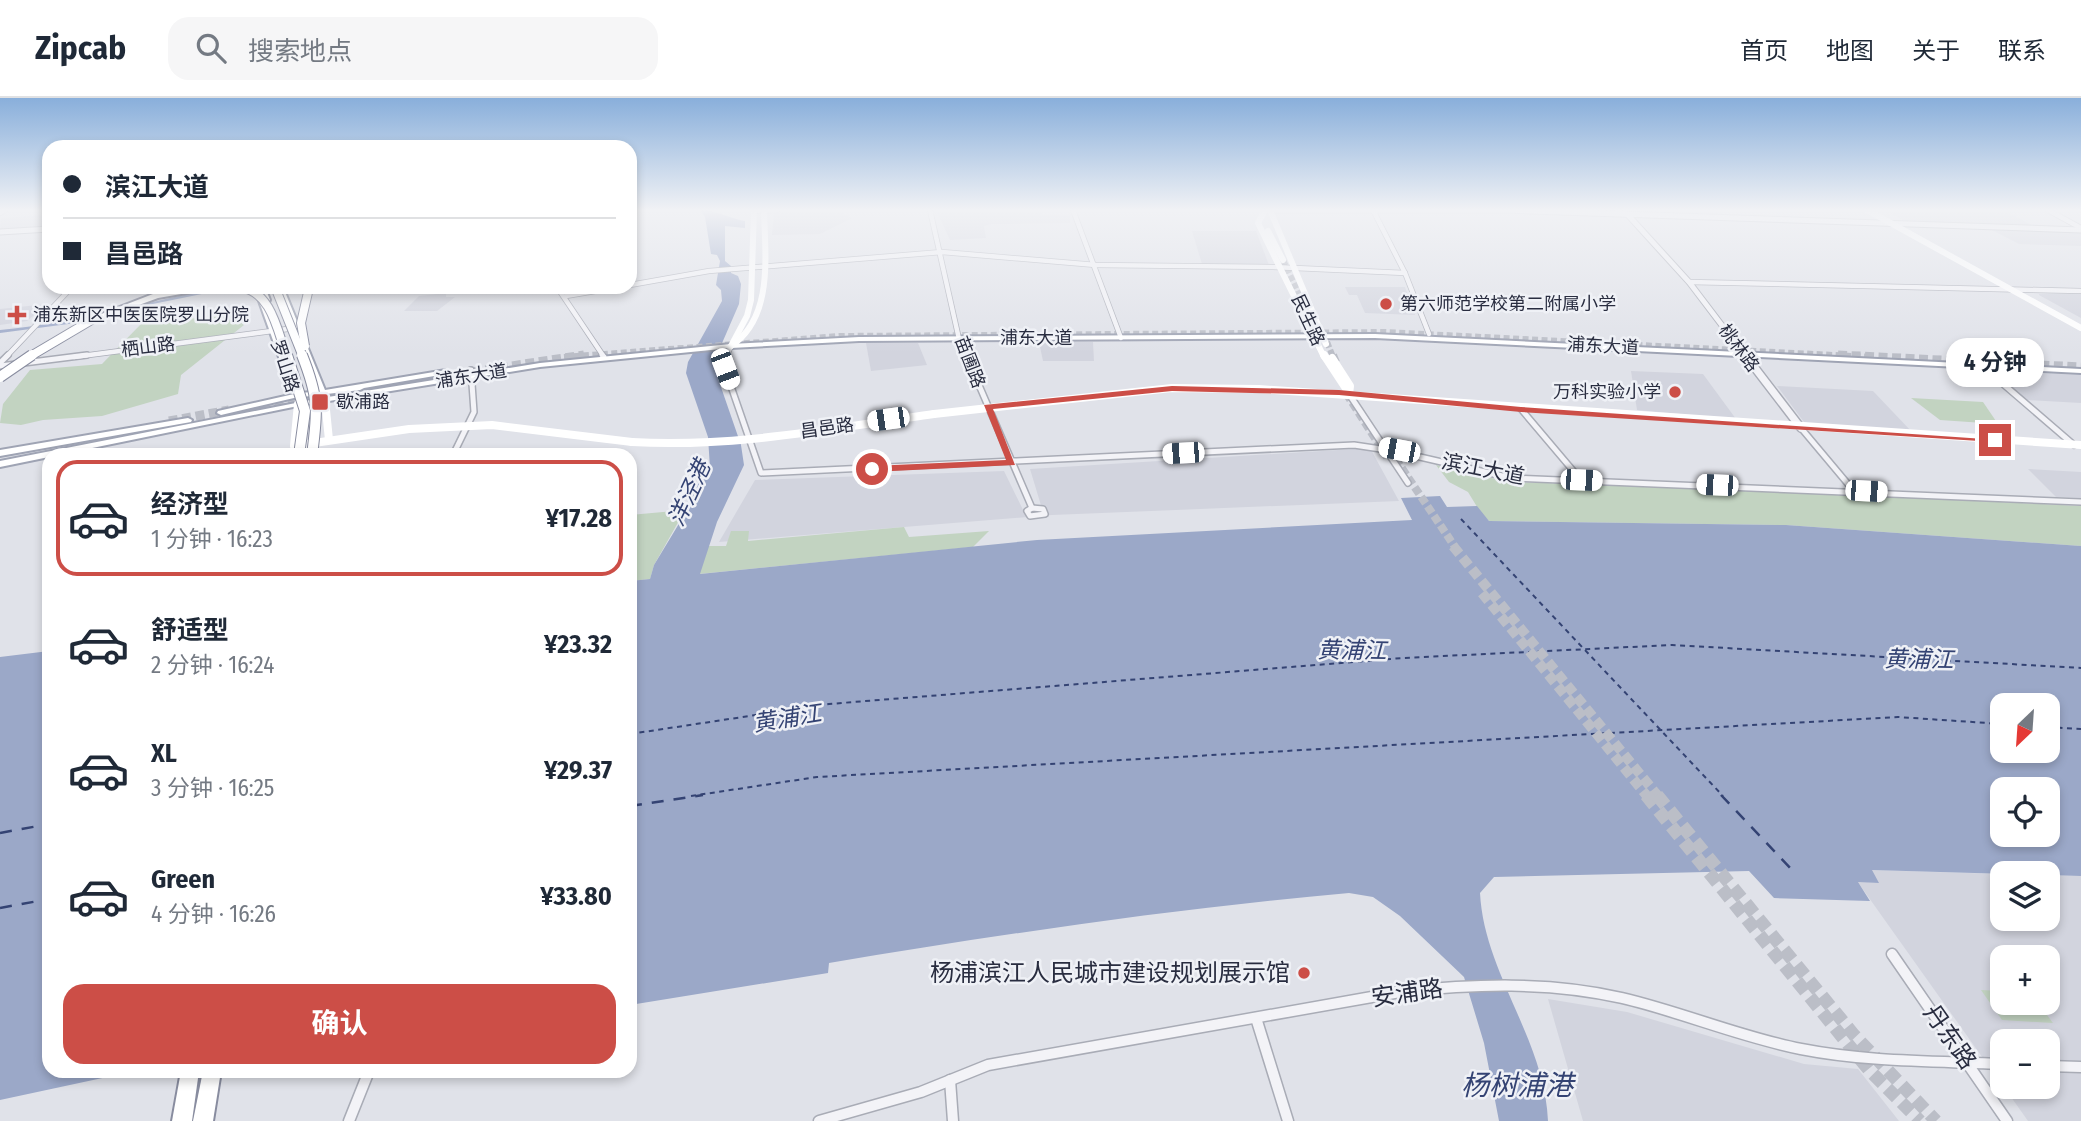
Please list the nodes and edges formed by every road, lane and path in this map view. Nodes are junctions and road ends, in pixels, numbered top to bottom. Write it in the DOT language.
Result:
graph roads {
  1 [pos="753,258"];
  2 [pos="764,258"];
  3 [pos="869,258"];
  4 [pos="943,258"];
  5 [pos="1010,258"];
  6 [pos="1093,258"];
  7 [pos="1273,258"];
  8 [pos="1283,258"];
  9 [pos="1290,258"];
  10 [pos="1397,258"];
  11 [pos="1667,258"];
  12 [pos="1953,258"];
  13 [pos="1961,258"];
  14 [pos="1284,262"];
  15 [pos="1096,265"];
  16 [pos="764,266"];
  17 [pos="753,267"];
  18 [pos="1295,267"];
  19 [pos="1405,273"];
  20 [pos="1689,282"];
  21 [pos="637,284"];
  22 [pos="2012,290"];
  23 [pos="2021,290"];
  24 [pos="2081,291"];
  25 [pos="65,294"];
  26 [pos="148,294"];
  27 [pos="168,294"];
  28 [pos="258,294"];
  29 [pos="261,294"];
  30 [pos="263,294"];
  31 [pos="278,294"];
  32 [pos="283,294"];
  33 [pos="308,294"];
  34 [pos="578,294"];
  35 [pos="566,296"];
  36 [pos="266,300"];
  37 [pos="2081,325"];
  38 [pos="296,328"];
  39 [pos="274,331"];
  40 [pos="1318,334"];
  41 [pos="1429,334"];
  42 [pos="1120,336"];
  43 [pos="1380,336"];
  44 [pos="959,337"];
  45 [pos="1503,342"];
  46 [pos="731,345"];
  47 [pos="1824,350"];
  48 [pos="1742,352"];
  49 [pos="603,356"];
  50 [pos="1935,356"];
  51 [pos="1921,358"];
  52 [pos="1981,362"];
  53 [pos="0,364"];
  54 [pos="21,364"];
  55 [pos="2081,364"];
  56 [pos="2081,371"];
  57 [pos="446,372"];
  58 [pos="472,373"];
  59 [pos="0,374"];
  60 [pos="0,384"];
  61 [pos="345,389"];
  62 [pos="321,394"];
  63 [pos="1349,394"];
  64 [pos="296,400"];
  65 [pos="988,407"];
  66 [pos="1521,409"];
  67 [pos="468,425"];
  68 [pos="1801,428"];
  69 [pos="154,430"];
  70 [pos="329,440"];
  71 [pos="2077,445"];
  72 [pos="63,448"];
  73 [pos="65,448"];
  74 [pos="296,448"];
  75 [pos="297,448"];
  76 [pos="305,448"];
  77 [pos="313,448"];
  78 [pos="456,448"];
  79 [pos="1384,448"];
  80 [pos="42,452"];
  81 [pos="0,453"];
  82 [pos="42,453"];
  83 [pos="0,461"];
  84 [pos="1012,463"];
  85 [pos="1581,480"];
  86 [pos="1408,483"];
  87 [pos="1853,491"];
  88 [pos="2081,502"];
  89 [pos="1032,508"];
  90 [pos="1892,954"];
  91 [pos="1256,1018"];
  92 [pos="1968,1063"];
  93 [pos="1990,1064"];
  94 [pos="2060,1066"];
  95 [pos="2081,1067"];
  96 [pos="189,1078"];
  97 [pos="211,1078"];
  98 [pos="366,1078"];
  99 [pos="950,1080"];
  100 [pos="182,1121"];
  101 [pos="204,1121"];
  102 [pos="349,1121"];
  103 [pos="819,1121"];
  104 [pos="953,1121"];
  105 [pos="1288,1121"];
  106 [pos="2007,1121"];
  1 -- 17 [label="main road"];
  2 -- 16 [label="main road"];
  3 -- 16 [label="street"];
  4 -- 44 [label="street, 苗圃路"];
  5 -- 15 [label="street"];
  6 -- 15 [label="street"];
  7 -- 14 [label="main road, 民生路"];
  8 -- 14 [label="main road"];
  9 -- 18 [label="main road, 民生路"];
  10 -- 19 [label="street"];
  11 -- 20 [label="street, 桃林路"];
  12 -- 22 [label="main road"];
  13 -- 23 [label="main road"];
  14 -- 15 [label="street"];
  14 -- 18 [label="street"];
  14 -- 40 [label="main road, 民生路"];
  15 -- 42 [label="street"];
  16 -- 17 [label="street"];
  16 -- 46 [label="main road"];
  17 -- 21 [label="street"];
  17 -- 46 [label="main road"];
  18 -- 19 [label="street"];
  18 -- 40 [label="main road, 民生路"];
  19 -- 41 [label="street"];
  20 -- 22 [label="street"];
  20 -- 48 [label="street, 桃林路"];
  22 -- 23 [label="street"];
  22 -- 37 [label="main road"];
  23 -- 24 [label="street"];
  23 -- 37 [label="main road"];
  25 -- 53 [label="street"];
  26 -- 59 [label="highway, bridge"];
  27 -- 59 [label="highway, bridge"];
  28 -- 36 [label="highway, bridge"];
  29 -- 39 [label="main road, 罗山路"];
  30 -- 36 [label="highway, bridge"];
  31 -- 62 [label="highway, bridge"];
  32 -- 38 [label="main road, 罗山路"];
  33 -- 62 [label="highway, bridge"];
  34 -- 35 [label="street"];
  35 -- 49 [label="street"];
  36 -- 75 [label="highway, bridge"];
  38 -- 39 [label="street, 栖山路"];
  38 -- 62 [label="main road, 罗山路"];
  39 -- 54 [label="street, 栖山路"];
  39 -- 64 [label="main road, 罗山路"];
  40 -- 41 [label="main road, 浦东大道"];
  40 -- 42 [label="main road, 浦东大道"];
  40 -- 43 [label="main road, 浦东大道"];
  40 -- 63 [label="main road, 民生路"];
  41 -- 48 [label="main road, 浦东大道"];
  42 -- 44 [label="main road, 浦东大道"];
  43 -- 45 [label="main road"];
  43 -- 48 [label="main road, 浦东大道"];
  44 -- 46 [label="main road, 浦东大道"];
  44 -- 65 [label="street, 苗圃路"];
  46 -- 49 [label="main road, 浦东大道"];
  46 -- 84 [label="street, 滨江大道"];
  47 -- 50 [label="main road"];
  48 -- 51 [label="main road, 浦东大道"];
  48 -- 52 [label="main road, 浦东大道"];
  48 -- 68 [label="street, 桃林路"];
  49 -- 58 [label="main road, 浦东大道"];
  50 -- 51 [label="main road"];
  50 -- 52 [label="main road"];
  51 -- 52 [label="main road, 浦东大道"];
  52 -- 55 [label="main road, 浦东大道"];
  52 -- 56 [label="main road, 浦东大道"];
  52 -- 71 [label="street"];
  53 -- 54 [label="street, 栖山路"];
  54 -- 60 [label="street"];
  57 -- 61 [label="main road"];
  58 -- 61 [label="main road, 浦东大道"];
  58 -- 62 [label="main road, 浦东大道"];
  58 -- 67 [label="street"];
  61 -- 62 [label="main road, 浦东大道"];
  62 -- 64 [label="main road, 浦东大道"];
  62 -- 70 [label="main road, 罗山路"];
  62 -- 77 [label="highway, bridge"];
  63 -- 65 [label="main road, 昌邑路"];
  63 -- 66 [label="main road, 昌邑路"];
  63 -- 79 [label="street, 民生路"];
  64 -- 72 [label="main road, 浦东大道"];
  64 -- 74 [label="main road, 罗山路"];
  64 -- 81 [label="main road, 浦东大道"];
  65 -- 67 [label="main road, 昌邑路, bridge"];
  65 -- 84 [label="street, 苗圃路"];
  66 -- 68 [label="main road, 昌邑路"];
  66 -- 85 [label="street"];
  67 -- 70 [label="main road, 昌邑路"];
  67 -- 78 [label="street"];
  68 -- 71 [label="main road, 昌邑路"];
  68 -- 87 [label="street, 桃林路"];
  69 -- 73 [label="main road"];
  70 -- 76 [label="main road, 昌邑路"];
  79 -- 84 [label="street, 滨江大道"];
  79 -- 85 [label="street, 滨江大道"];
  79 -- 86 [label="street, 民生路"];
  80 -- 83 [label="main road, 浦东大道"];
  82 -- 83 [label="main road"];
  84 -- 89 [label="street, 苗圃路"];
  85 -- 87 [label="street, 滨江大道"];
  87 -- 88 [label="street, 滨江大道"];
  90 -- 92 [label="street, 丹东路"];
  91 -- 92 [label="street, 安浦路"];
  91 -- 99 [label="street, 安浦路"];
  91 -- 105 [label="street"];
  92 -- 93 [label="street, 安浦路"];
  92 -- 106 [label="street, 丹东路"];
  94 -- 95 [label="street"];
  96 -- 100 [label="highway"];
  97 -- 101 [label="highway"];
  98 -- 102 [label="street"];
  99 -- 103 [label="street, 安浦路"];
  99 -- 104 [label="street"];
}
